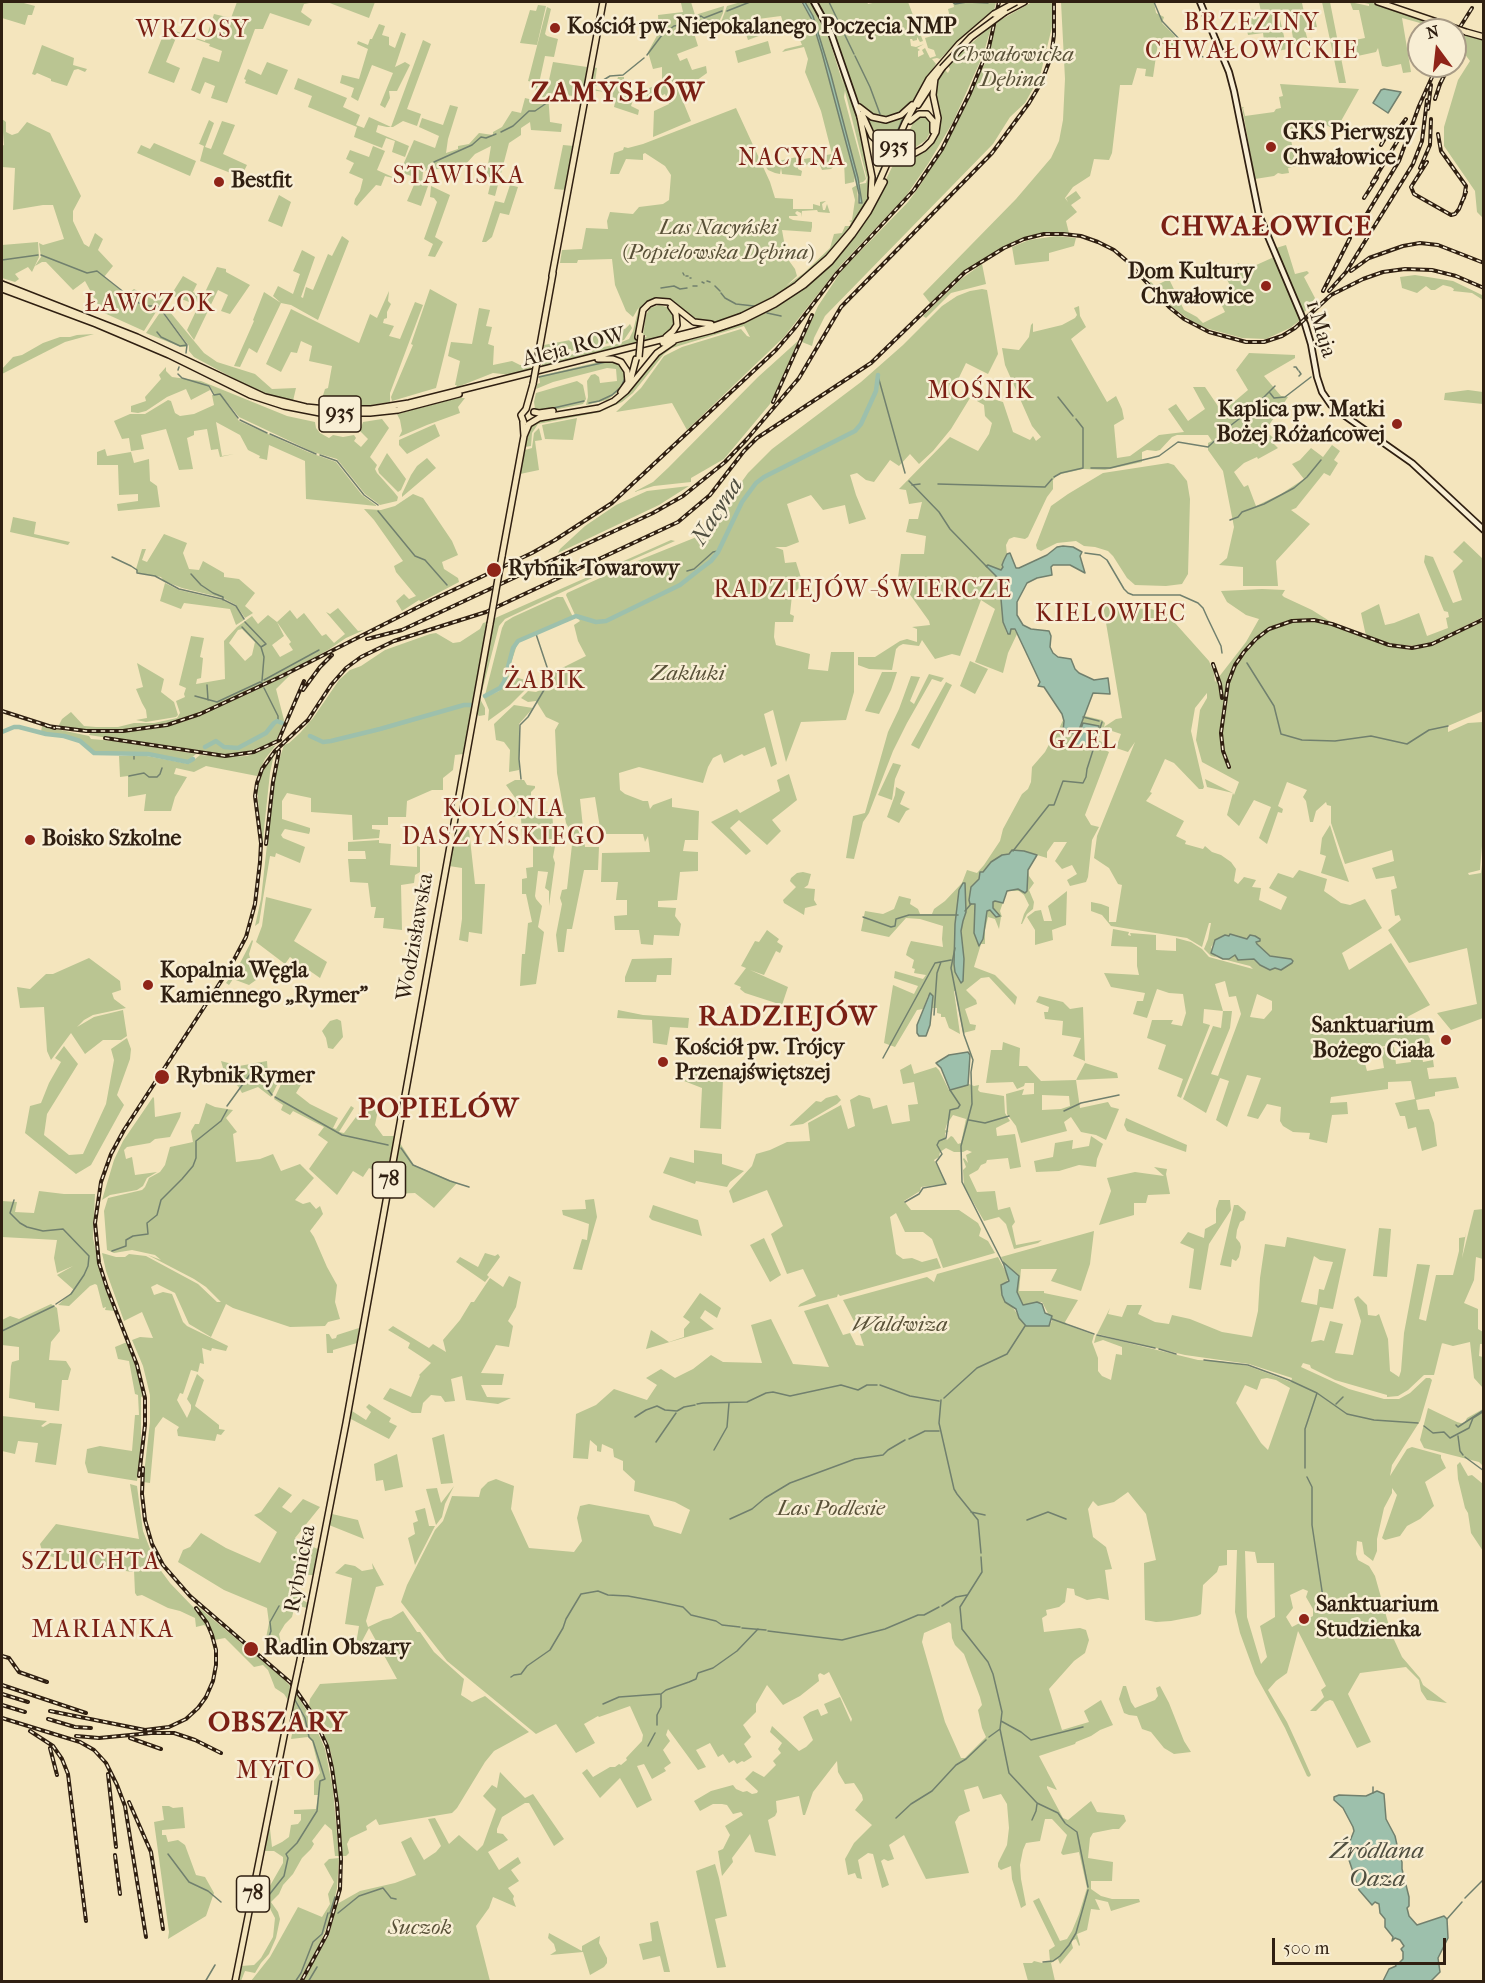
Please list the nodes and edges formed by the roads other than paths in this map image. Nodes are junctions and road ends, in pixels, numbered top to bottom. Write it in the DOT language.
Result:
graph roads {
  1 [pos="603,2"];
  2 [pos="814,2"];
  3 [pos="1016,2"];
  4 [pos="1024,2"];
  5 [pos="1200,2"];
  6 [pos="1378,2"];
  7 [pos="1389,2"];
  8 [pos="1429,18"];
  9 [pos="1432,18"];
  10 [pos="1467,31"];
  11 [pos="1484,35"];
  12 [pos="941,67"];
  13 [pos="935,77"];
  14 [pos="850,89"];
  15 [pos="918,96"];
  16 [pos="859,107"];
  17 [pos="860,117"];
  18 [pos="910,121"];
  19 [pos="882,149"];
  20 [pos="906,154"];
  21 [pos="871,200"];
  22 [pos="855,229"];
  23 [pos="2,286"];
  24 [pos="728,321"];
  25 [pos="640,336"];
  26 [pos="686,337"];
  27 [pos="142,341"];
  28 [pos="654,342"];
  29 [pos="598,359"];
  30 [pos="630,384"];
  31 [pos="531,410"];
  32 [pos="536,419"];
  33 [pos="526,423"];
  34 [pos="1484,530"];
  35 [pos="478,720"];
  36 [pos="472,725"];
  37 [pos="342,1445"];
  38 [pos="235,1982"];
  1 -- 31 [label="main road, 78, bridge"];
  2 -- 14 [label="main road"];
  3 -- 12 [label="main road, Aleja ROW / 935, bridge"];
  4 -- 12 [label="main road, Aleja ROW / 935, bridge"];
  5 -- 34 [label="main road, 1 Maja"];
  6 -- 8 [label="main road"];
  7 -- 9 [label="main road"];
  10 -- 11 [label="main road, bridge"];
  12 -- 13 [label="main road, Aleja ROW / 935"];
  12 -- 15 [label="main road, Aleja ROW / 935"];
  13 -- 18 [label="main road, Aleja ROW / 935"];
  13 -- 20 [label="main road"];
  14 -- 16 [label="main road"];
  14 -- 17 [label="main road"];
  15 -- 16 [label="main road"];
  15 -- 21 [label="main road, Aleja ROW / 935"];
  16 -- 19 [label="main road"];
  17 -- 19 [label="main road"];
  17 -- 21 [label="main road"];
  18 -- 20 [label="main road"];
  18 -- 22 [label="main road, Aleja ROW / 935"];
  19 -- 20 [label="main road, bridge"];
  21 -- 22 [label="main road, Aleja ROW / 935"];
  22 -- 24 [label="main road, Aleja ROW / 935"];
  22 -- 26 [label="main road, Aleja ROW / 935"];
  23 -- 27 [label="main road, Aleja ROW / 935"];
  24 -- 25 [label="main road"];
  24 -- 28 [label="main road, Aleja ROW / 935"];
  25 -- 28 [label="main road"];
  25 -- 30 [label="main road, bridge"];
  26 -- 29 [label="main road, Aleja ROW / 935"];
  26 -- 30 [label="main road"];
  27 -- 28 [label="main road, Aleja ROW / 935"];
  27 -- 29 [label="main road, Aleja ROW / 935"];
  29 -- 30 [label="main road"];
  30 -- 31 [label="main road"];
  30 -- 32 [label="main road"];
  31 -- 32 [label="main road, 78"];
  31 -- 33 [label="main road, 78"];
  32 -- 33 [label="main road"];
  33 -- 36 [label="main road, Wodzisławska / 78, bridge"];
  35 -- 36 [label="main road"];
  36 -- 37 [label="main road, Wodzisławska / 78"];
  37 -- 38 [label="main road, Rybnicka / 78, bridge"];
}
